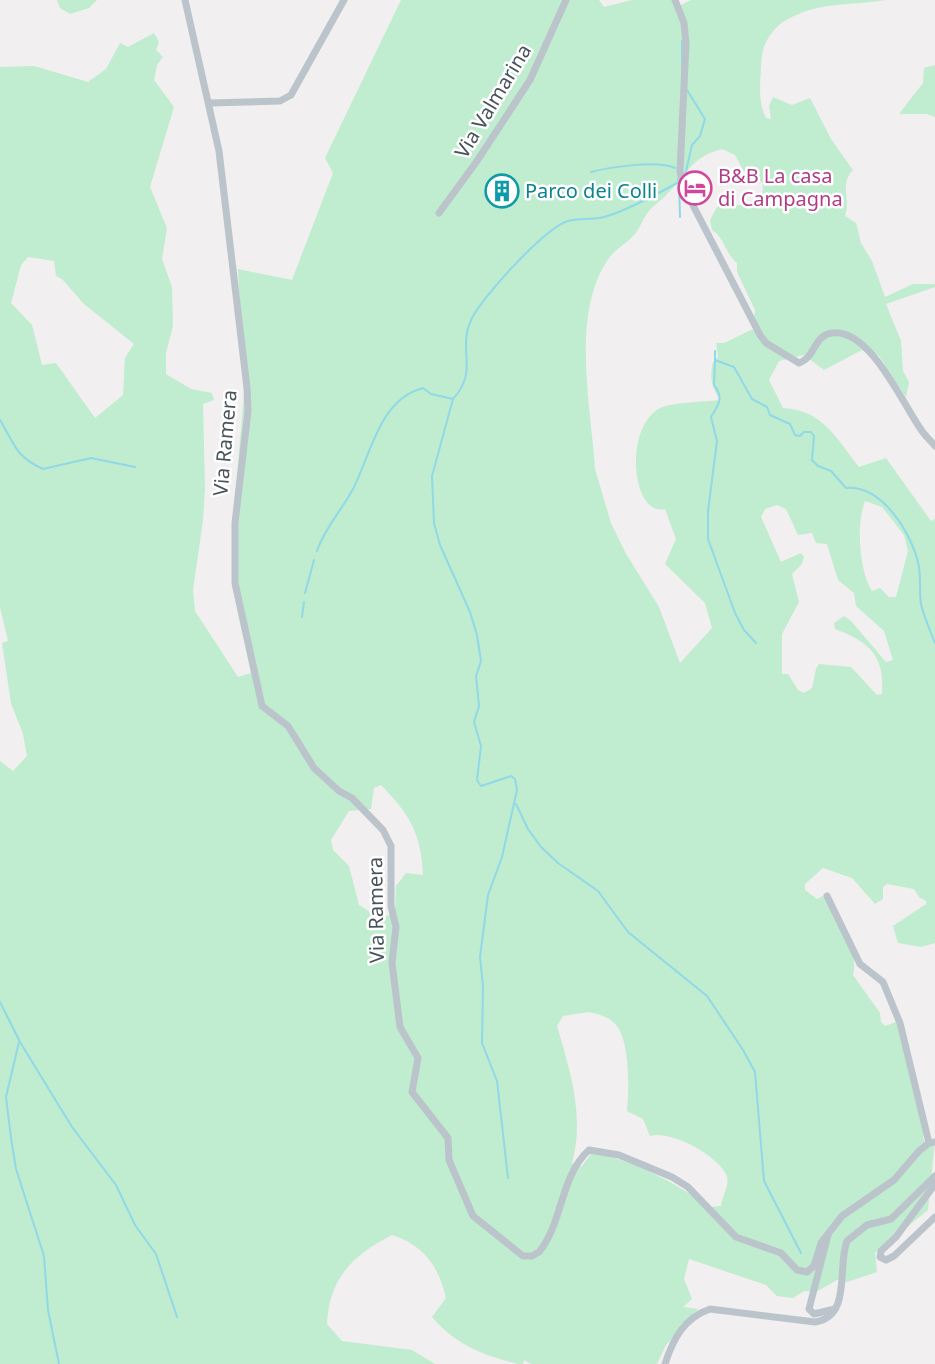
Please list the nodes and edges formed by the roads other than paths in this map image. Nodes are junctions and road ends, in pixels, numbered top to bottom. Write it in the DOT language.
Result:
graph roads {
  1 [pos="185,0"];
  2 [pos="344,0"];
  3 [pos="567,0"];
  4 [pos="675,0"];
  5 [pos="210,103"];
  6 [pos="439,213"];
  7 [pos="935,445"];
  8 [pos="827,896"];
  9 [pos="932,1142"];
  10 [pos="935,1176"];
  11 [pos="935,1184"];
  12 [pos="935,1218"];
  13 [pos="828,1234"];
  14 [pos="835,1310"];
  15 [pos="665,1364"];
  1 -- 5 [label="street, Via Ramera"];
  2 -- 5 [label="street"];
  3 -- 6 [label="street, Via Valmarina"];
  4 -- 7 [label="street"];
  5 -- 13 [label="street, Via Ramera"];
  8 -- 9 [label="street"];
  9 -- 13 [label="street"];
  10 -- 14 [label="street"];
  11 -- 12 [label="street"];
  13 -- 14 [label="street"];
  14 -- 15 [label="street"];
}
